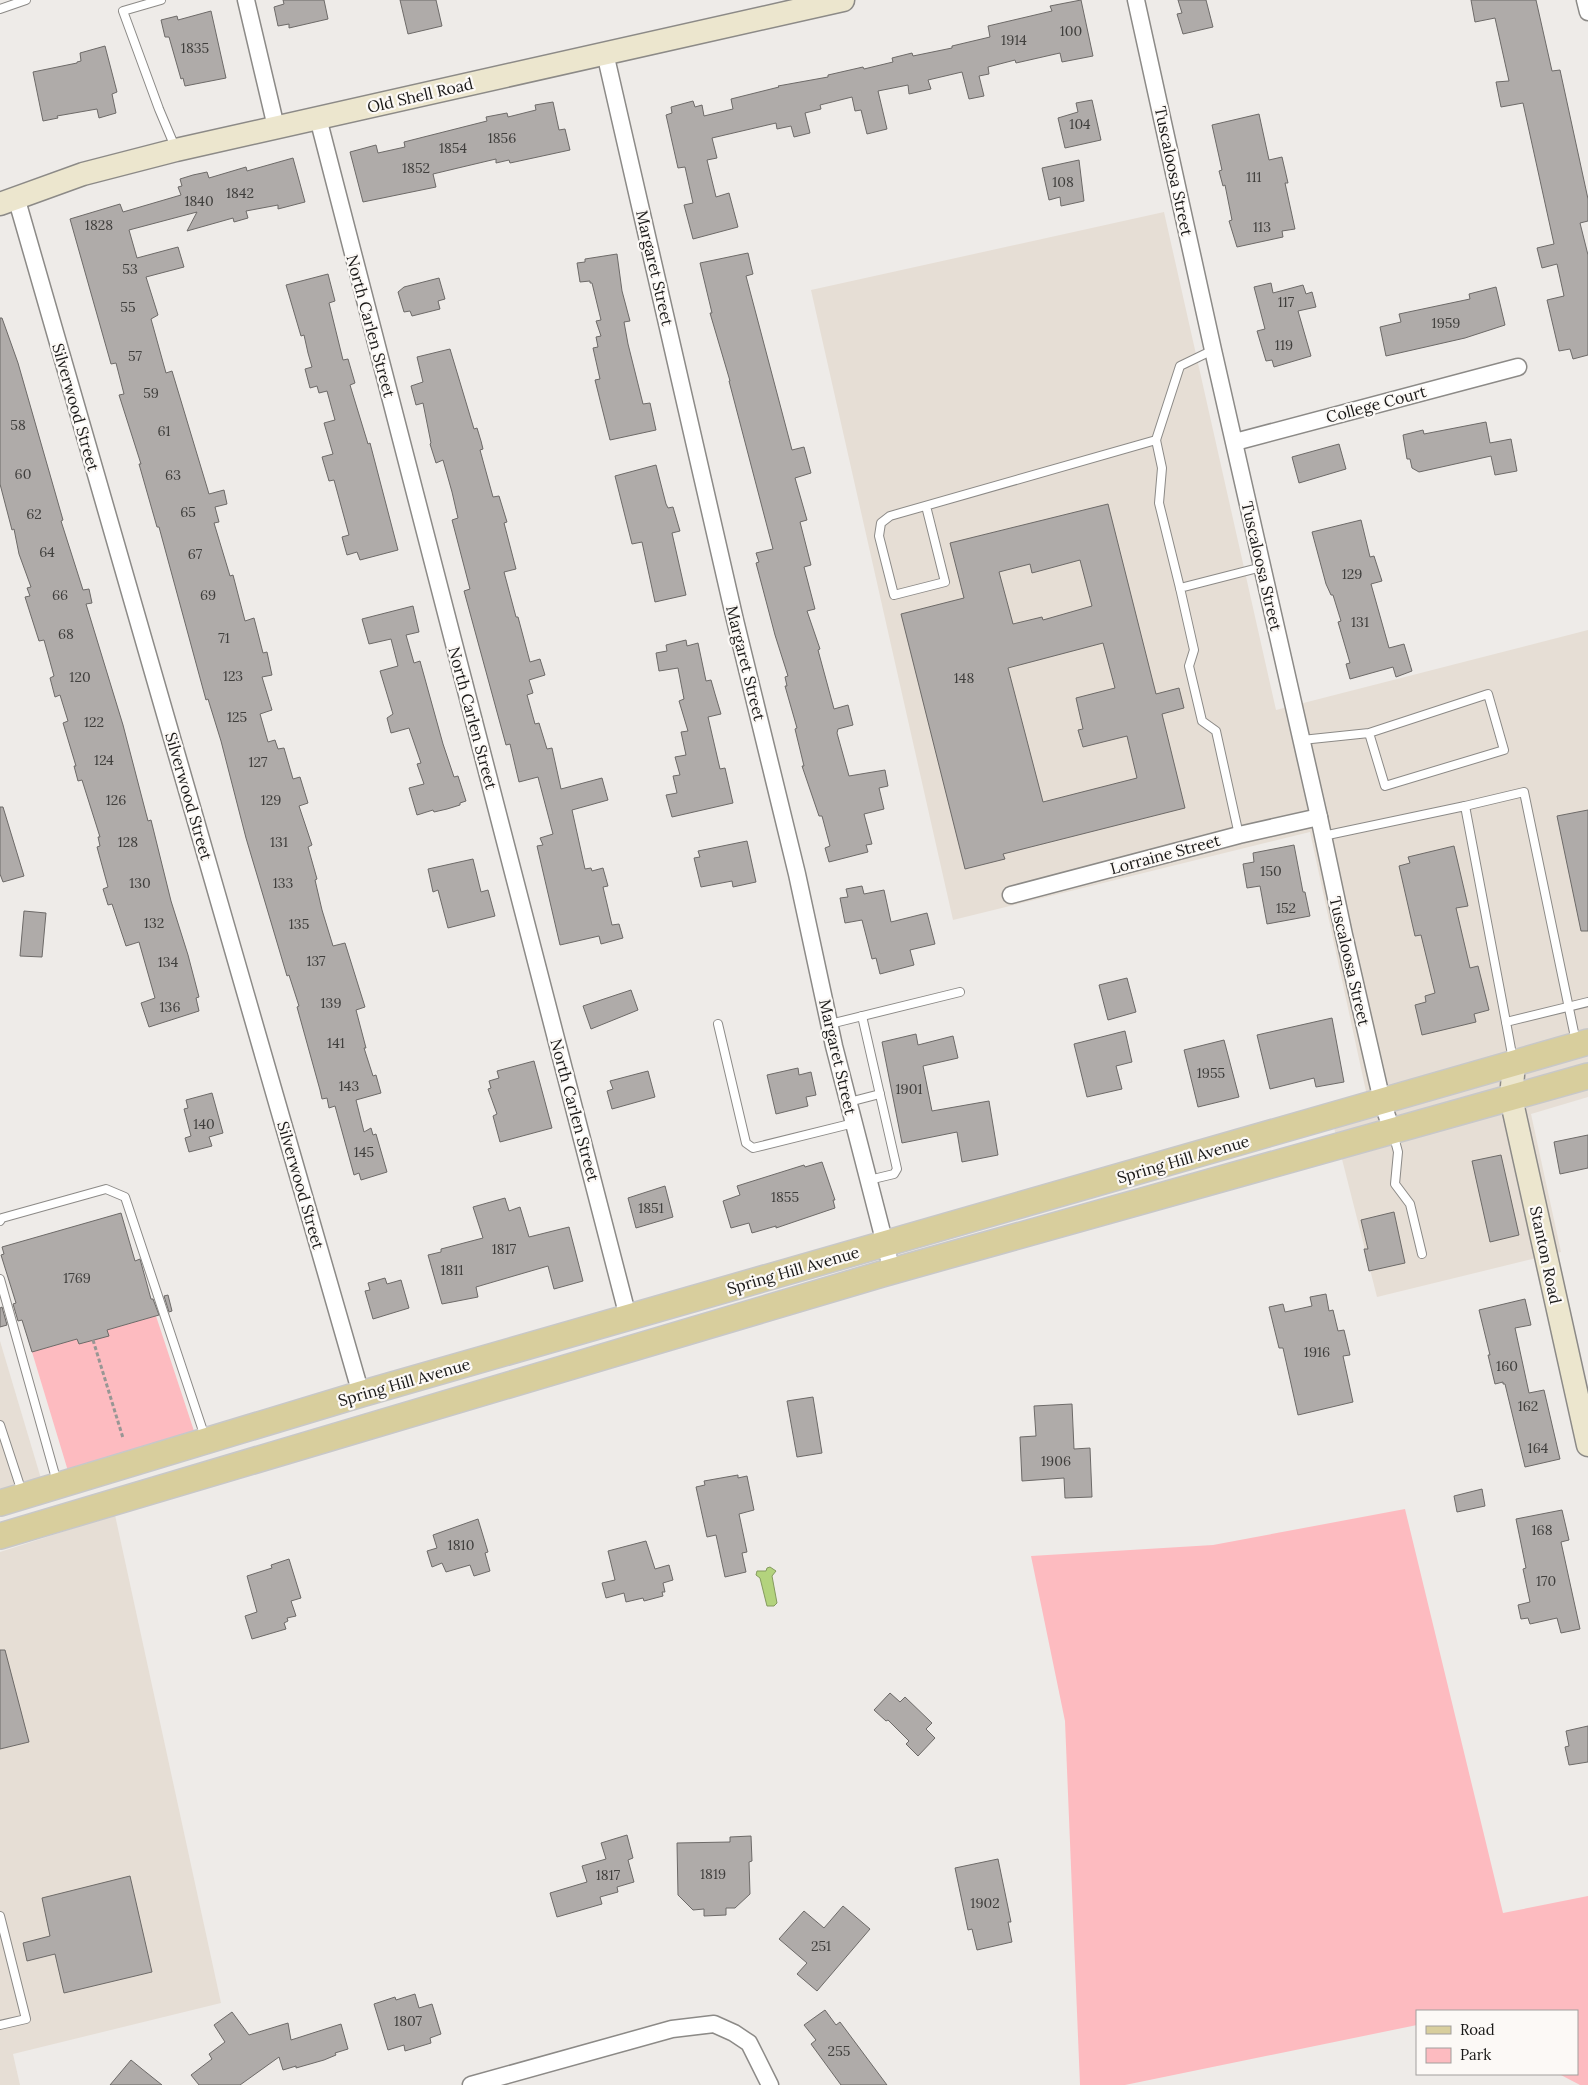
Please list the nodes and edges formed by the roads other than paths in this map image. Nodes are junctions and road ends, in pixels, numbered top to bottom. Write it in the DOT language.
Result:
graph roads {
  1 [pos="26,0"];
  2 [pos="161,0"];
  3 [pos="246,0"];
  4 [pos="843,0"];
  5 [pos="1136,0"];
  6 [pos="1585,0"];
  7 [pos="0,10"];
  8 [pos="1588,12"];
  9 [pos="605,52"];
  10 [pos="318,118"];
  11 [pos="276,127"];
  12 [pos="176,150"];
  13 [pos="8,200"];
  14 [pos="1213,350"];
  15 [pos="1518,367"];
  16 [pos="1156,440"];
  17 [pos="1235,442"];
  18 [pos="926,506"];
  19 [pos="1262,567"];
  20 [pos="1180,588"];
  21 [pos="1369,733"];
  22 [pos="1302,740"];
  23 [pos="1465,806"];
  24 [pos="1319,817"];
  25 [pos="1239,835"];
  26 [pos="1323,836"];
  27 [pos="1012,895"];
  28 [pos="960,992"];
  29 [pos="1588,1002"];
  30 [pos="1568,1007"];
  31 [pos="862,1016"];
  32 [pos="1506,1022"];
  33 [pos="718,1024"];
  34 [pos="830,1024"];
  35 [pos="1583,1044"];
  36 [pos="1514,1064"];
  37 [pos="1588,1076"];
  38 [pos="880,1094"];
  39 [pos="1511,1098"];
  40 [pos="1382,1101"];
  41 [pos="849,1102"];
  42 [pos="854,1123"];
  43 [pos="1392,1131"];
  44 [pos="868,1180"];
  45 [pos="0,1221"];
  46 [pos="885,1244"];
  47 [pos="1422,1254"];
  48 [pos="892,1272"];
  49 [pos="0,1279"];
  50 [pos="628,1317"];
  51 [pos="361,1394"];
  52 [pos="0,1425"];
  53 [pos="206,1441"];
  54 [pos="1588,1445"];
  55 [pos="58,1485"];
  56 [pos="20,1508"];
  57 [pos="0,1536"];
  58 [pos="0,1916"];
  59 [pos="0,2025"];
  60 [pos="471,2085"];
  61 [pos="770,2085"];
  1 -- 7 [label="lane"];
  2 -- 12 [label="lane"];
  3 -- 11 [label="street"];
  4 -- 9 [label="street, Old Shell Road"];
  5 -- 14 [label="street, Tuscaloosa Street"];
  6 -- 8 [label="street"];
  9 -- 10 [label="street, Old Shell Road"];
  9 -- 34 [label="street, Margaret Street"];
  10 -- 11 [label="street, Old Shell Road"];
  10 -- 50 [label="street, North Carlen Street"];
  11 -- 12 [label="street, Old Shell Road"];
  12 -- 13 [label="street, Old Shell Road"];
  13 -- 51 [label="street, Silverwood Street"];
  14 -- 16 [label="lane"];
  14 -- 17 [label="street, Tuscaloosa Street"];
  15 -- 17 [label="street, College Court"];
  16 -- 18 [label="lane"];
  16 -- 20 [label="lane"];
  17 -- 19 [label="street, Tuscaloosa Street"];
  18 -- 18 [label="lane"];
  19 -- 20 [label="lane"];
  19 -- 22 [label="street, Tuscaloosa Street"];
  20 -- 25 [label="lane"];
  21 -- 21 [label="lane"];
  21 -- 22 [label="lane"];
  22 -- 24 [label="street, Tuscaloosa Street"];
  23 -- 26 [label="lane"];
  23 -- 30 [label="lane"];
  23 -- 32 [label="lane"];
  24 -- 25 [label="street, Lorraine Street"];
  24 -- 26 [label="street, Tuscaloosa Street"];
  25 -- 27 [label="street, Lorraine Street"];
  26 -- 40 [label="street, Tuscaloosa Street"];
  28 -- 31 [label="lane"];
  29 -- 30 [label="lane"];
  30 -- 32 [label="lane"];
  30 -- 35 [label="lane"];
  31 -- 34 [label="lane"];
  31 -- 38 [label="lane"];
  32 -- 36 [label="lane"];
  33 -- 42 [label="lane"];
  34 -- 41 [label="street, Margaret Street"];
  35 -- 36 [label="main road, Spring Hill Avenue"];
  36 -- 39 [label="street, Stanton Road"];
  36 -- 40 [label="main road, Spring Hill Avenue"];
  37 -- 39 [label="main road, Spring Hill Avenue"];
  38 -- 41 [label="lane"];
  38 -- 44 [label="lane"];
  39 -- 43 [label="main road, Spring Hill Avenue"];
  39 -- 54 [label="street, Stanton Road"];
  40 -- 43 [label="street, Tuscaloosa Street"];
  40 -- 46 [label="main road, Spring Hill Avenue"];
  41 -- 42 [label="street, Margaret Street"];
  42 -- 44 [label="street, Margaret Street"];
  43 -- 47 [label="lane"];
  43 -- 48 [label="main road, Spring Hill Avenue"];
  44 -- 46 [label="street, Margaret Street"];
  45 -- 53 [label="lane"];
  46 -- 48 [label="street, Margaret Street"];
  46 -- 50 [label="main road, Spring Hill Avenue"];
  48 -- 56 [label="main road, Spring Hill Avenue"];
  49 -- 55 [label="lane"];
  50 -- 51 [label="main road, Spring Hill Avenue"];
  51 -- 53 [label="main road, Spring Hill Avenue"];
  52 -- 56 [label="lane"];
  53 -- 55 [label="main road, Spring Hill Avenue"];
  55 -- 56 [label="main road, Spring Hill Avenue"];
  56 -- 57 [label="main road, Spring Hill Avenue"];
  58 -- 59 [label="lane"];
  60 -- 61 [label="street"];
}
